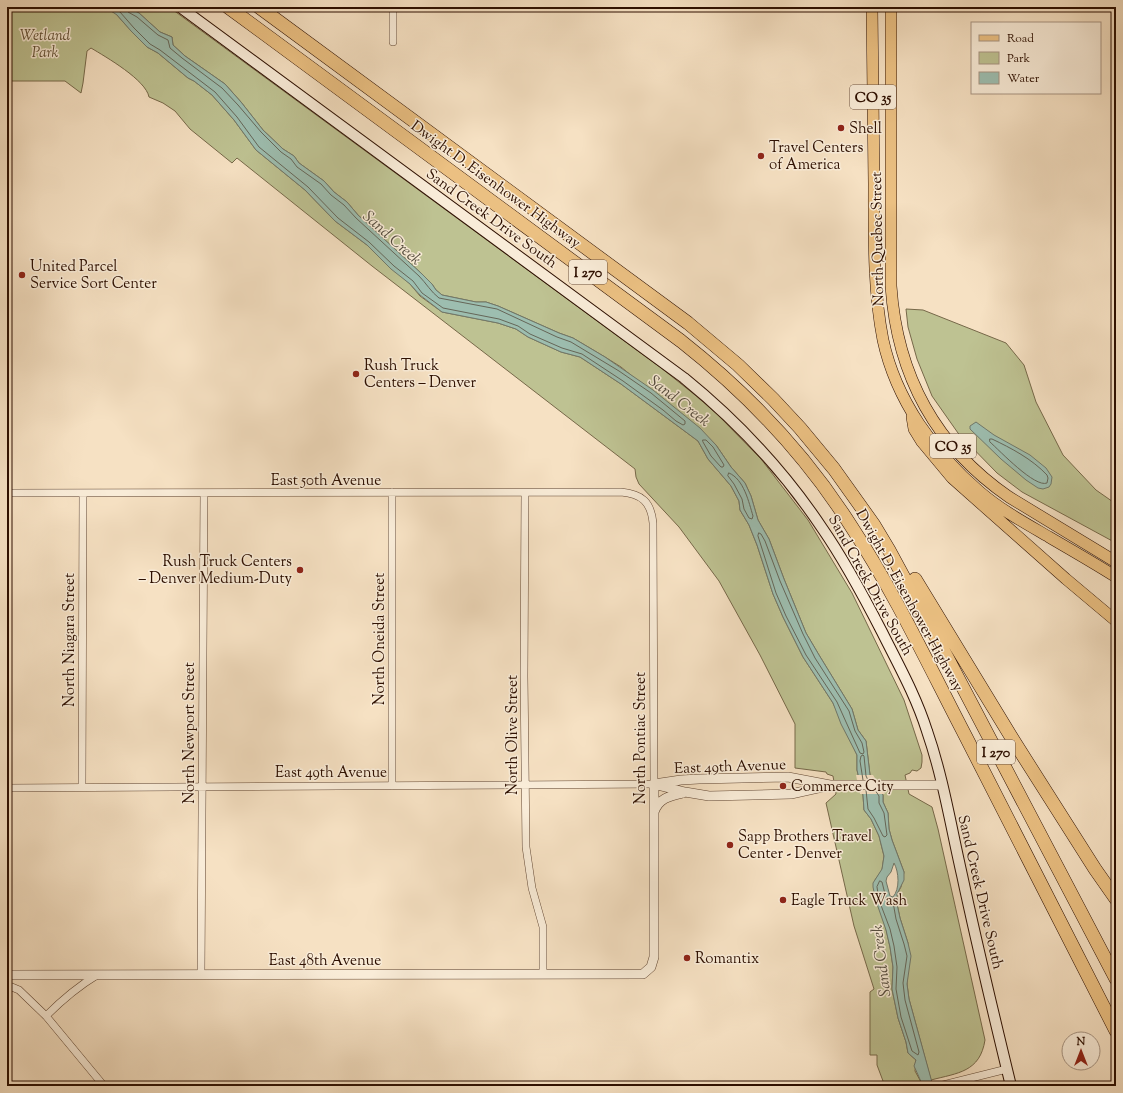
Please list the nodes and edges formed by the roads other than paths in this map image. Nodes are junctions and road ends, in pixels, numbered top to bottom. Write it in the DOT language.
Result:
graph roads {
  1 [pos="180,7"];
  2 [pos="228,7"];
  3 [pos="259,7"];
  4 [pos="393,7"];
  5 [pos="872,7"];
  6 [pos="891,7"];
  7 [pos="393,42"];
  8 [pos="910,409"];
  9 [pos="392,492"];
  10 [pos="7,493"];
  11 [pos="83,493"];
  12 [pos="204,493"];
  13 [pos="525,493"];
  14 [pos="643,500"];
  15 [pos="874,525"];
  16 [pos="1116,562"];
  17 [pos="1116,577"];
  18 [pos="1116,621"];
  19 [pos="654,784"];
  20 [pos="830,785"];
  21 [pos="942,785"];
  22 [pos="392,786"];
  23 [pos="525,786"];
  24 [pos="82,787"];
  25 [pos="202,787"];
  26 [pos="7,788"];
  27 [pos="685,792"];
  28 [pos="654,813"];
  29 [pos="1116,898"];
  30 [pos="201,974"];
  31 [pos="543,974"];
  32 [pos="643,974"];
  33 [pos="7,975"];
  34 [pos="97,975"];
  35 [pos="1116,979"];
  36 [pos="7,985"];
  37 [pos="46,1016"];
  38 [pos="1116,1031"];
  39 [pos="1007,1069"];
  40 [pos="104,1086"];
  41 [pos="939,1086"];
  42 [pos="1011,1086"];
  1 -- 21 [label="main road, Sand Creek Drive South"];
  2 -- 38 [label="highway, Dwight D. Eisenhower Highway / I 270"];
  3 -- 15 [label="highway, Dwight D. Eisenhower Highway / I 270"];
  4 -- 7 [label="street"];
  5 -- 8 [label="main road, North Quebec Street / CO 35"];
  6 -- 16 [label="main road, North Quebec Street / CO 35"];
  8 -- 17 [label="main road, CO 35"];
  8 -- 18 [label="main road"];
  9 -- 12 [label="street, East 50th Avenue"];
  9 -- 13 [label="street, East 50th Avenue"];
  9 -- 22 [label="street, North Oneida Street"];
  10 -- 11 [label="street, East 50th Avenue"];
  11 -- 12 [label="street, East 50th Avenue"];
  11 -- 24 [label="street, North Niagara Street"];
  12 -- 25 [label="street, North Newport Street"];
  13 -- 14 [label="street, East 50th Avenue"];
  13 -- 23 [label="street, North Olive Street"];
  14 -- 19 [label="street, North Pontiac Street"];
  15 -- 29 [label="highway"];
  15 -- 35 [label="highway, Dwight D. Eisenhower Highway / I 270"];
  19 -- 20 [label="street, East 49th Avenue"];
  19 -- 23 [label="street, East 49th Avenue"];
  19 -- 27 [label="street, East 49th Avenue"];
  19 -- 28 [label="street, North Pontiac Street"];
  20 -- 21 [label="street, East 49th Avenue"];
  20 -- 27 [label="street, East 49th Avenue"];
  21 -- 39 [label="main road, Sand Creek Drive South"];
  22 -- 23 [label="street, East 49th Avenue"];
  22 -- 25 [label="street, East 49th Avenue"];
  23 -- 31 [label="street, North Olive Street"];
  24 -- 25 [label="street, East 49th Avenue"];
  24 -- 26 [label="street, East 49th Avenue"];
  25 -- 30 [label="street, North Newport Street"];
  27 -- 28 [label="street"];
  28 -- 32 [label="street, North Pontiac Street"];
  30 -- 31 [label="street, East 48th Avenue"];
  30 -- 34 [label="street, East 48th Avenue"];
  31 -- 32 [label="street, East 48th Avenue"];
  33 -- 34 [label="street, East 48th Avenue"];
  34 -- 37 [label="street"];
  36 -- 37 [label="street"];
  37 -- 40 [label="street"];
  39 -- 41 [label="street"];
  39 -- 42 [label="main road, Sand Creek Drive South"];
}
